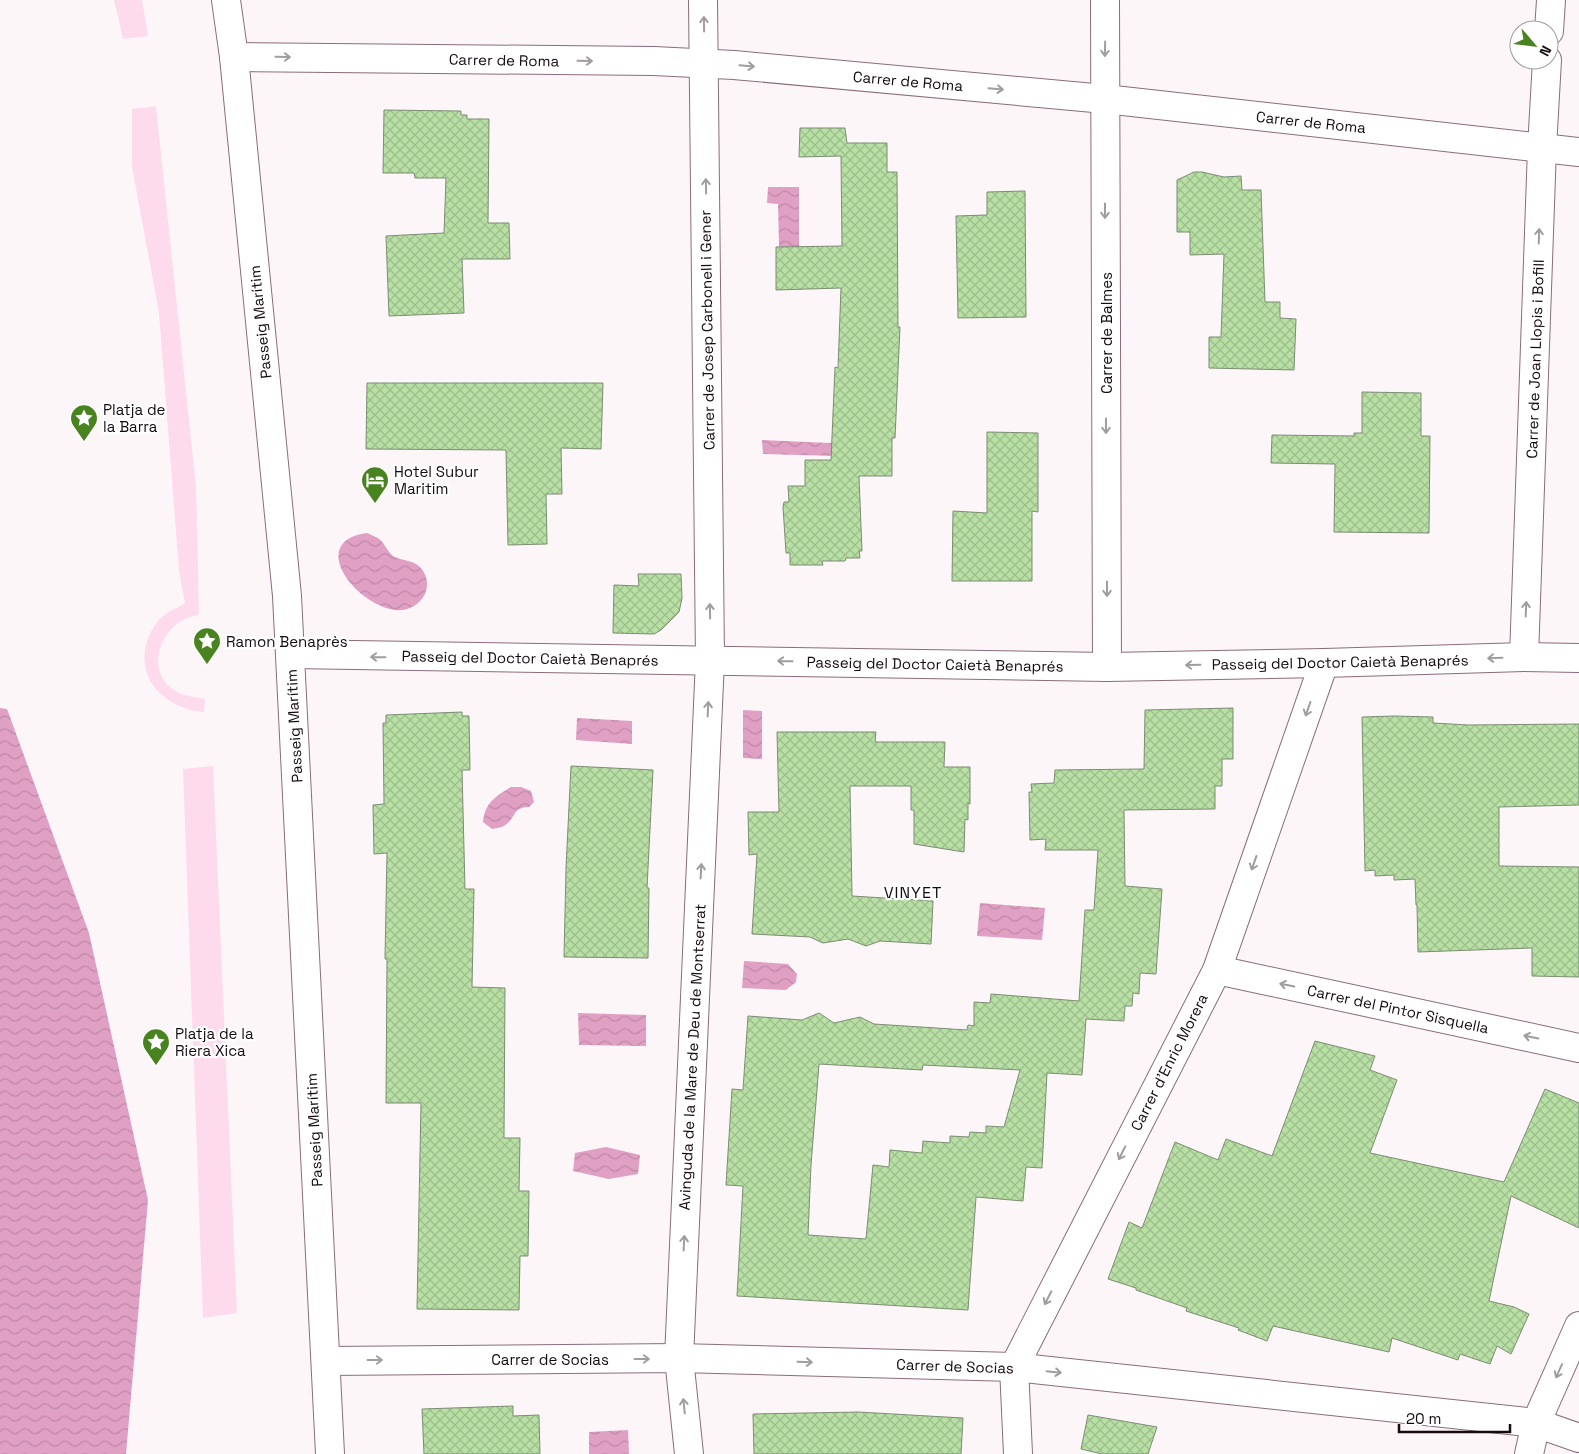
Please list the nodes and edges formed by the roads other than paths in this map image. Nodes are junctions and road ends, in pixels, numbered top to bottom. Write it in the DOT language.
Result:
graph roads {
  1 [pos="226,0"];
  2 [pos="703,0"];
  3 [pos="1105,0"];
  4 [pos="1551,0"];
  5 [pos="1550,20"];
  6 [pos="234,58"];
  7 [pos="704,64"];
  8 [pos="1546,70"];
  9 [pos="1104,99"];
  10 [pos="1542,148"];
  11 [pos="1579,152"];
  12 [pos="290,654"];
  13 [pos="1524,657"];
  14 [pos="1579,658"];
  15 [pos="710,660"];
  16 [pos="1324,663"];
  17 [pos="1107,667"];
  18 [pos="1217,970"];
  19 [pos="1579,1048"];
  20 [pos="1579,1326"];
  21 [pos="679,1358"];
  22 [pos="326,1361"];
  23 [pos="1014,1368"];
  24 [pos="1536,1423"];
  25 [pos="1579,1438"];
  26 [pos="330,1454"];
  27 [pos="689,1454"];
  28 [pos="1018,1454"];
  29 [pos="1528,1454"];
  1 -- 6 [label="street, Passeig Marítim"];
  7 -- 2 [label="street, Carrer de Josep Carbonell i Gener, one-way"];
  3 -- 9 [label="street, Carrer de Balmes, one-way"];
  4 -- 5 [label="street"];
  6 -- 7 [label="street, Carrer de Roma, one-way"];
  6 -- 12 [label="street, Passeig Marítim"];
  7 -- 9 [label="street, Carrer de Roma, one-way"];
  15 -- 7 [label="street, Carrer de Josep Carbonell i Gener, one-way"];
  8 -- 10 [label="street, Carrer de Joan Llopis i Bofill"];
  9 -- 10 [label="street, Carrer de Roma"];
  9 -- 17 [label="street, Carrer de Balmes, one-way"];
  10 -- 11 [label="street, Carrer de Roma"];
  13 -- 10 [label="street, Carrer de Joan Llopis i Bofill, one-way"];
  15 -- 12 [label="street, Passeig del Doctor Caietà Benaprés, one-way"];
  12 -- 22 [label="street, Passeig Marítim"];
  13 -- 14 [label="street, Passeig del Doctor Caietà Benaprés"];
  13 -- 16 [label="street, Passeig del Doctor Caietà Benaprés, one-way"];
  17 -- 15 [label="street, Passeig del Doctor Caietà Benaprés, one-way"];
  21 -- 15 [label="street, Avinguda de la Mare de Deu de Montserrat, one-way"];
  16 -- 17 [label="street, Passeig del Doctor Caietà Benaprés, one-way"];
  16 -- 18 [label="street, Carrer d'Enric Morera, one-way"];
  19 -- 18 [label="street, Carrer del Pintor Sisquella, one-way"];
  18 -- 23 [label="street, Carrer d'Enric Morera, one-way"];
  20 -- 24 [label="street, one-way"];
  22 -- 21 [label="street, Carrer de Socias, one-way"];
  21 -- 23 [label="street, Carrer de Socias, one-way"];
  27 -- 21 [label="street, Avinguda de la Mare de Deu de Montserrat, one-way"];
  22 -- 26 [label="street, Passeig Marítim"];
  23 -- 24 [label="street, Carrer de Socias, one-way"];
  23 -- 28 [label="street, Carrer d'Enric Morera"];
  24 -- 25 [label="street, Carrer de Socias"];
  24 -- 29 [label="street"];
}
